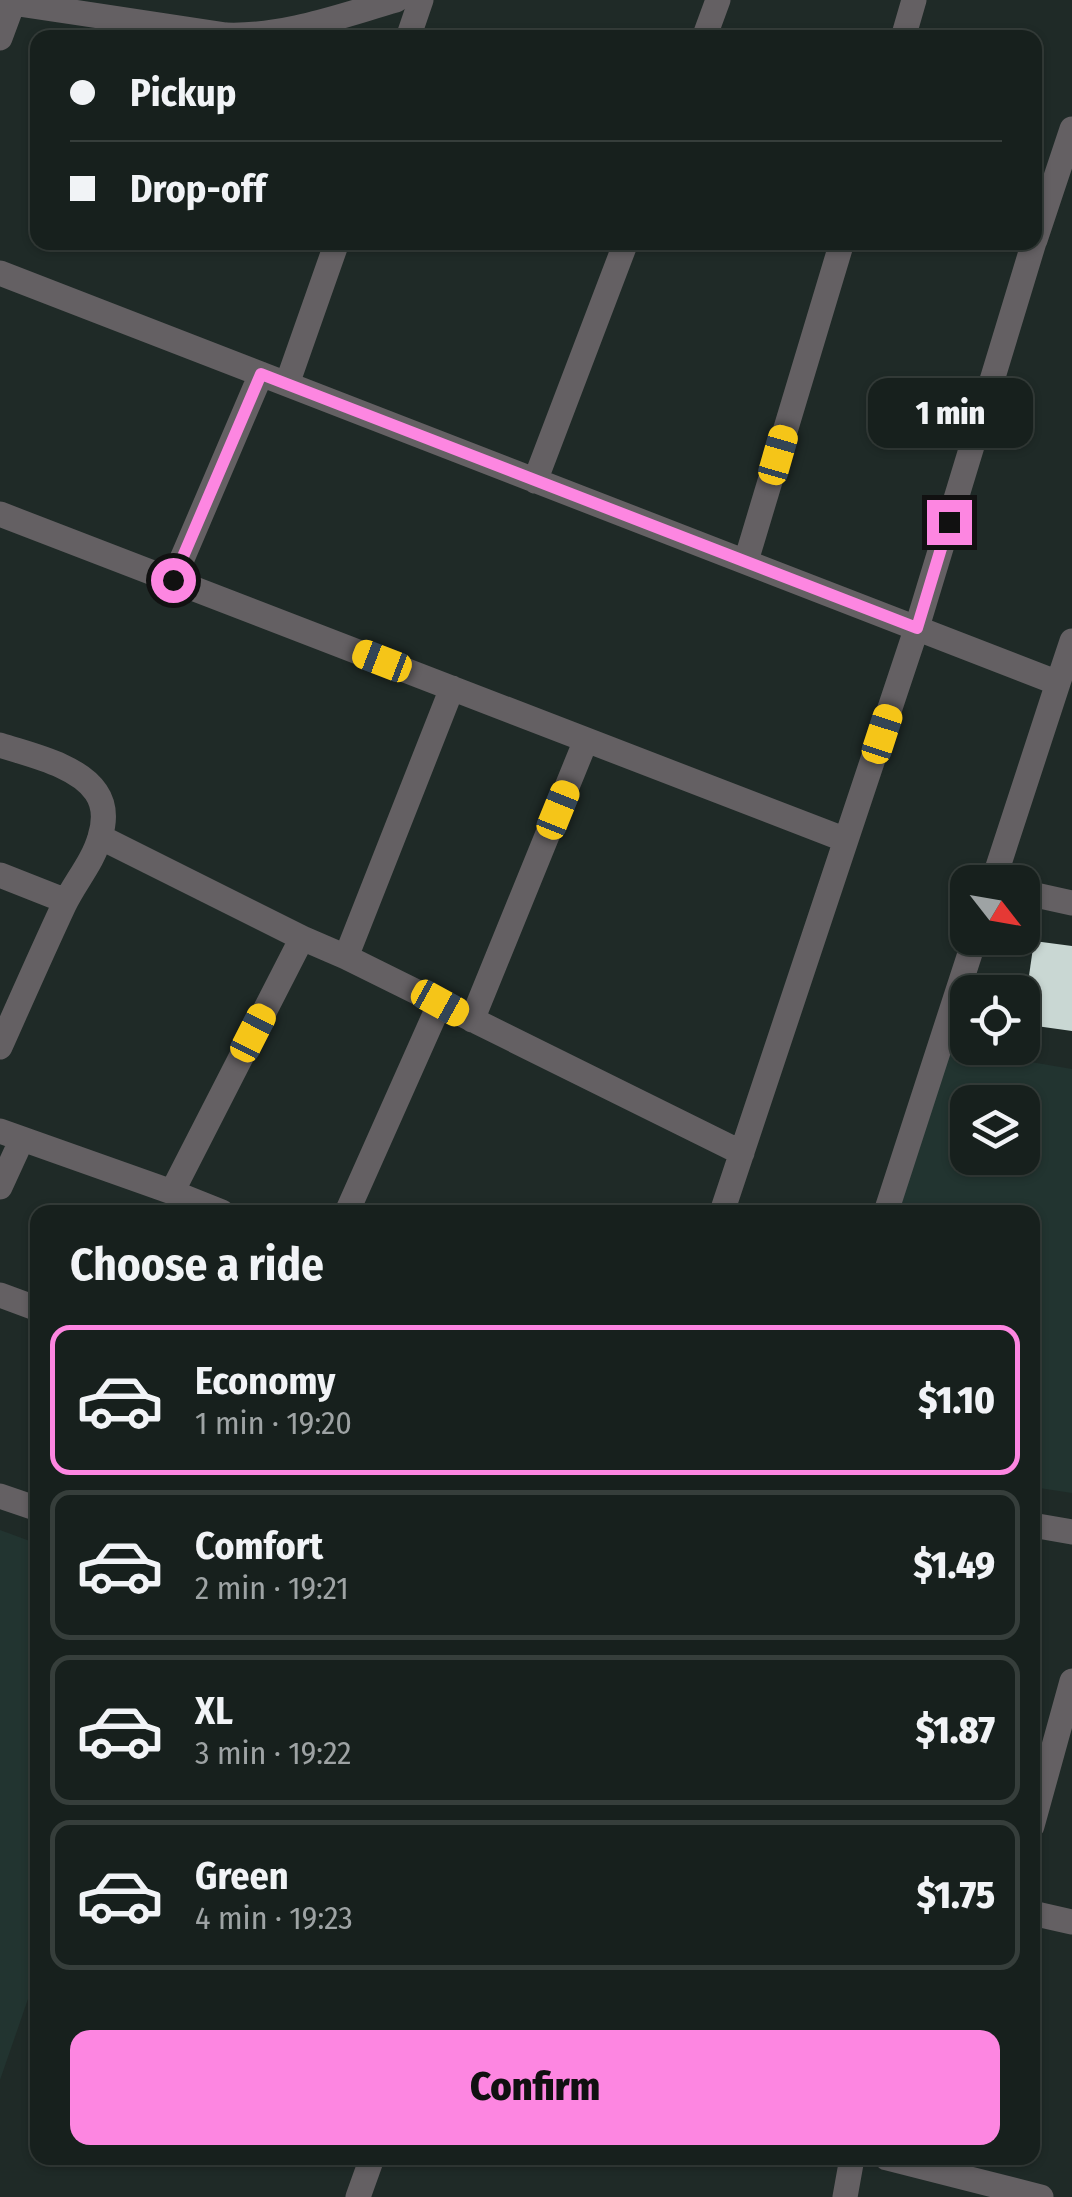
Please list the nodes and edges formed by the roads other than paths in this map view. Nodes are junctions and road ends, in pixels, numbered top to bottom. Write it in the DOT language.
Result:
graph roads {
  1 [pos="396,0"];
  2 [pos="421,0"];
  3 [pos="718,0"];
  4 [pos="914,0"];
  5 [pos="7,2"];
  6 [pos="193,30"];
  7 [pos="290,30"];
  8 [pos="411,30"];
  9 [pos="707,30"];
  10 [pos="905,30"];
  11 [pos="0,38"];
  12 [pos="1072,129"];
  13 [pos="1042,220"];
  14 [pos="333,250"];
  15 [pos="623,250"];
  16 [pos="840,250"];
  17 [pos="1032,250"];
  18 [pos="0,273"];
  19 [pos="261,374"];
  20 [pos="288,384"];
  21 [pos="535,481"];
  22 [pos="0,514"];
  23 [pos="746,561"];
  24 [pos="173,580"];
  25 [pos="917,628"];
  26 [pos="1072,641"];
  27 [pos="1058,683"];
  28 [pos="452,688"];
  29 [pos="586,740"];
  30 [pos="0,744"];
  31 [pos="100,836"];
  32 [pos="846,840"];
  33 [pos="999,865"];
  34 [pos="0,876"];
  35 [pos="1040,896"];
  36 [pos="66,902"];
  37 [pos="1072,903"];
  38 [pos="302,938"];
  39 [pos="969,955"];
  40 [pos="346,957"];
  41 [pos="440,1003"];
  42 [pos="472,1020"];
  43 [pos="0,1047"];
  44 [pos="11,1135"];
  45 [pos="742,1152"];
  46 [pos="0,1187"];
  47 [pos="172,1192"];
  48 [pos="204,1205"];
  49 [pos="350,1205"];
  50 [pos="724,1205"];
  51 [pos="888,1205"];
  52 [pos="0,1295"];
  53 [pos="30,1307"];
  54 [pos="0,1496"];
  55 [pos="30,1506"];
  56 [pos="1040,1526"];
  57 [pos="1072,1532"];
  58 [pos="1071,1688"];
  59 [pos="1040,1798"];
  60 [pos="1040,1915"];
  61 [pos="1072,1922"];
  62 [pos="369,2165"];
  63 [pos="851,2165"];
  64 [pos="915,2165"];
  65 [pos="358,2197"];
  66 [pos="845,2197"];
  67 [pos="1042,2197"];
  1 -- 7 [label="street"];
  2 -- 8 [label="street"];
  3 -- 9 [label="street"];
  4 -- 10 [label="street"];
  5 -- 6 [label="street"];
  5 -- 11 [label="street"];
  12 -- 13 [label="street"];
  14 -- 20 [label="street"];
  15 -- 21 [label="street"];
  16 -- 23 [label="street"];
  17 -- 25 [label="street"];
  18 -- 19 [label="street"];
  19 -- 20 [label="street"];
  19 -- 24 [label="street"];
  20 -- 21 [label="street"];
  21 -- 23 [label="street"];
  22 -- 24 [label="street"];
  23 -- 25 [label="street"];
  24 -- 28 [label="street"];
  25 -- 27 [label="street"];
  25 -- 32 [label="street"];
  26 -- 27 [label="street"];
  27 -- 33 [label="street"];
  28 -- 29 [label="street"];
  28 -- 40 [label="street"];
  29 -- 32 [label="street"];
  29 -- 42 [label="street"];
  30 -- 31 [label="street"];
  31 -- 36 [label="street"];
  31 -- 38 [label="street"];
  32 -- 45 [label="street"];
  34 -- 36 [label="street"];
  35 -- 37 [label="street"];
  36 -- 43 [label="street"];
  38 -- 40 [label="street"];
  38 -- 47 [label="street"];
  39 -- 51 [label="street"];
  40 -- 41 [label="street"];
  41 -- 42 [label="street"];
  41 -- 49 [label="street"];
  42 -- 45 [label="street"];
  44 -- 46 [label="street"];
  44 -- 47 [label="street"];
  45 -- 50 [label="street"];
  47 -- 48 [label="street"];
  52 -- 53 [label="street"];
  54 -- 55 [label="street"];
  56 -- 57 [label="street"];
  58 -- 59 [label="street"];
  60 -- 61 [label="street"];
  62 -- 65 [label="street"];
  63 -- 66 [label="street"];
  64 -- 67 [label="street"];
}
